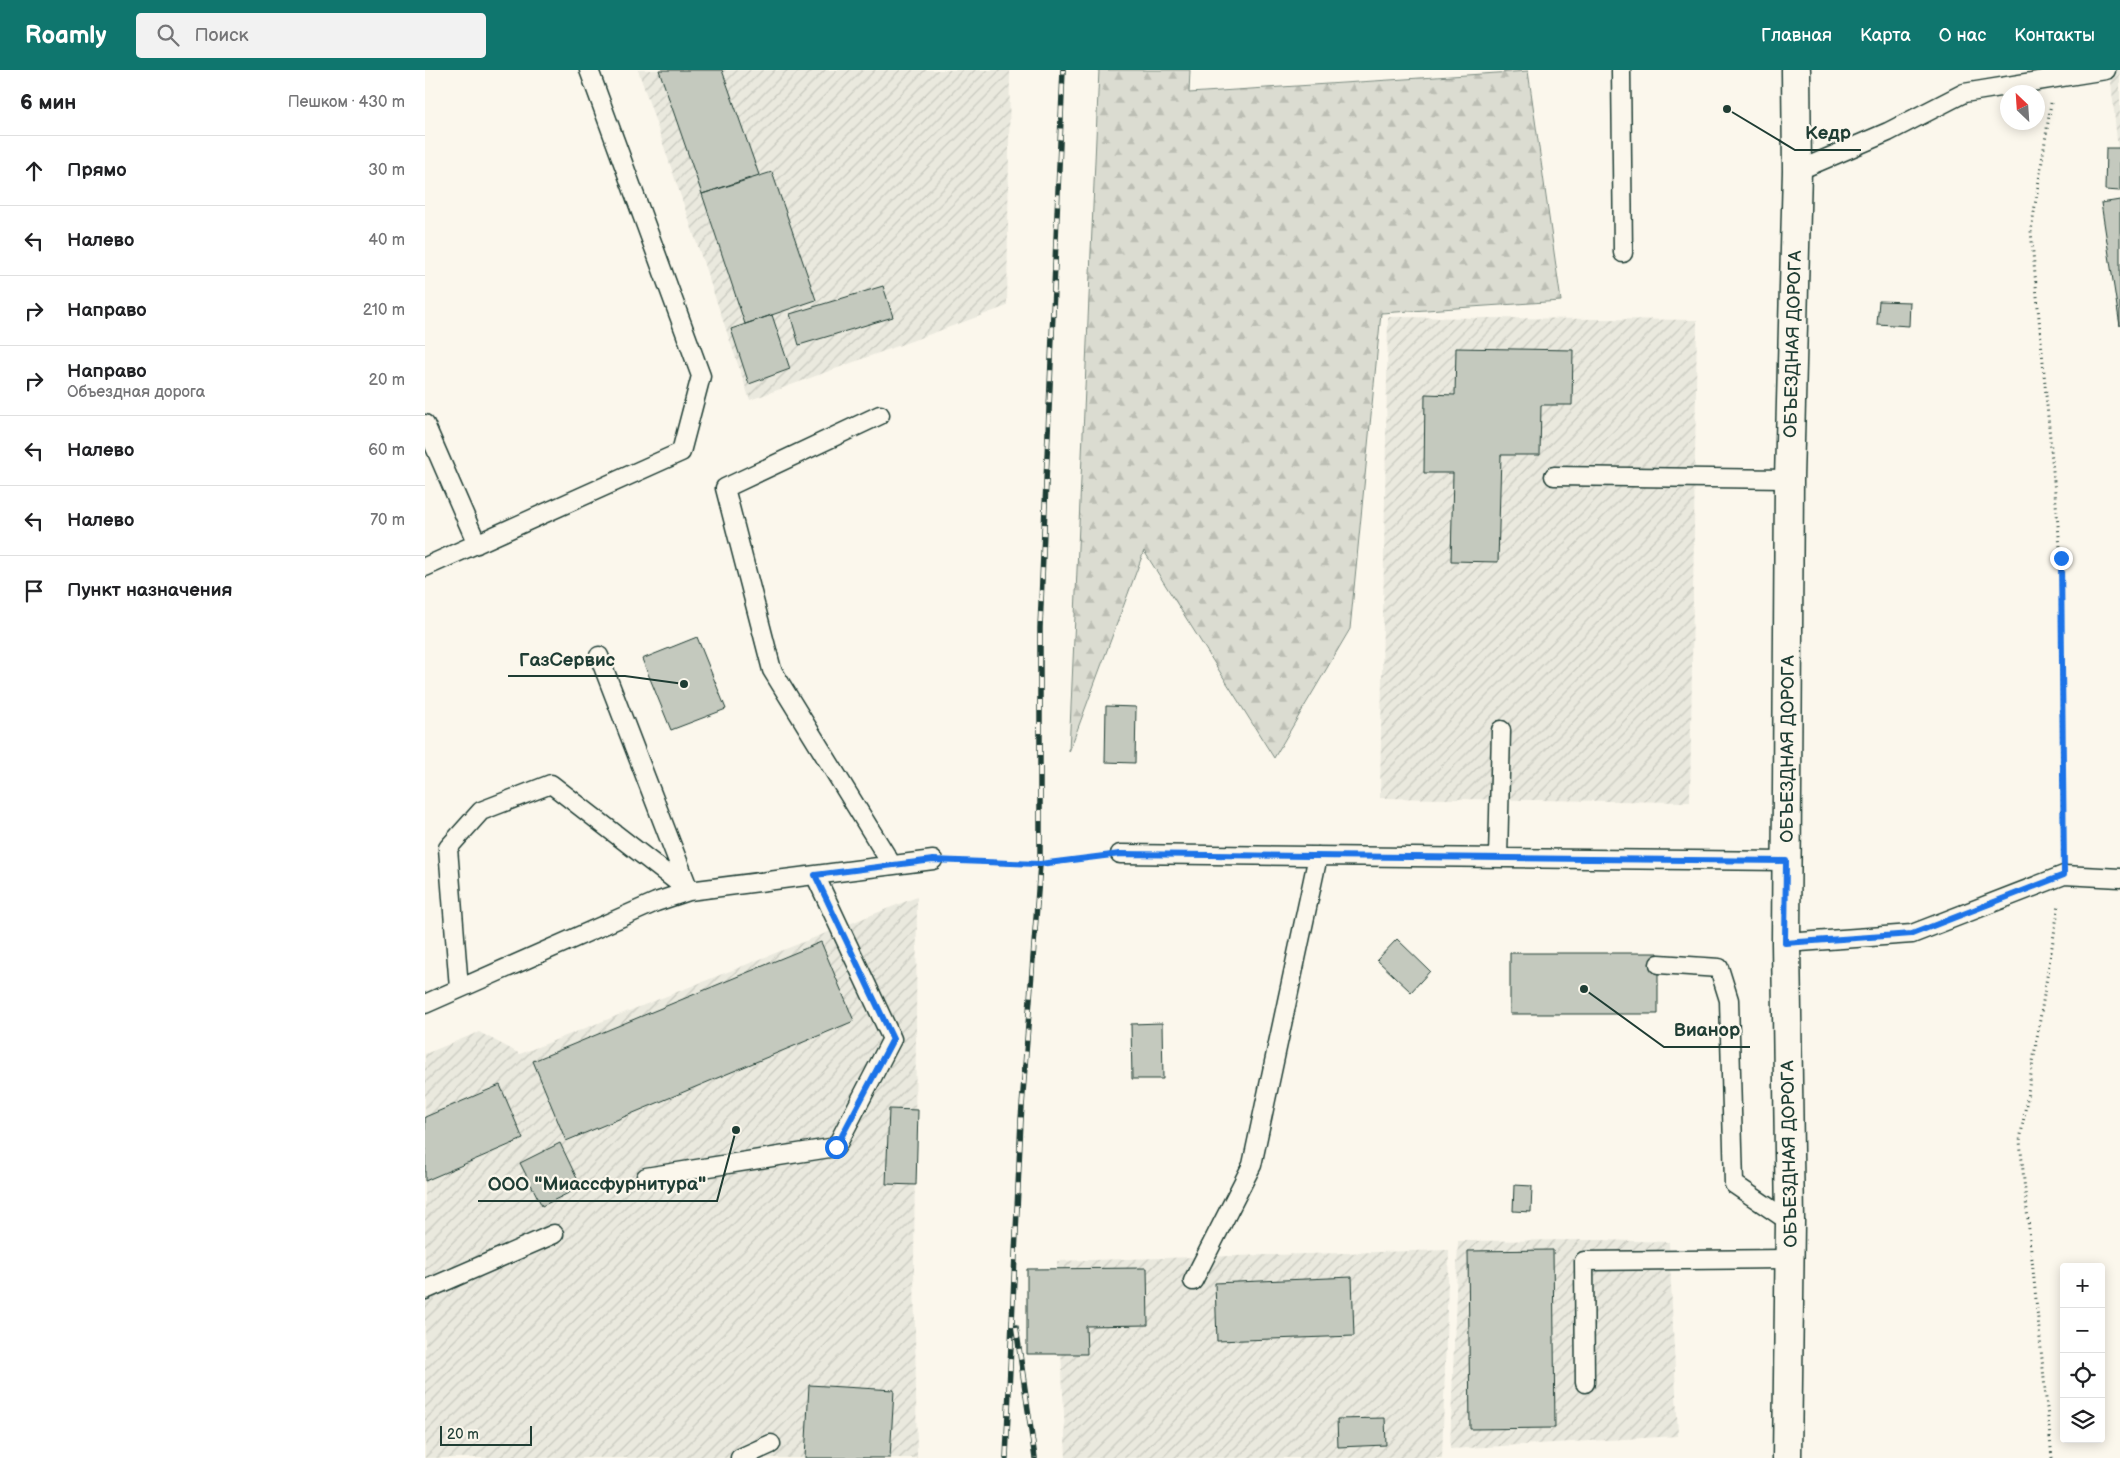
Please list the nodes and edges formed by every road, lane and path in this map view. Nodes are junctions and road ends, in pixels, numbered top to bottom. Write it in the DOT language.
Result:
graph roads {
  1 [pos="589,70"];
  2 [pos="1621,70"];
  3 [pos="1796,70"];
  4 [pos="2106,70"];
  5 [pos="2055,78"];
  6 [pos="1797,171"];
  7 [pos="1623,253"];
  8 [pos="880,415"];
  9 [pos="425,424"];
  10 [pos="1554,476"];
  11 [pos="1789,479"];
  12 [pos="477,544"];
  13 [pos="425,567"];
  14 [pos="599,656"];
  15 [pos="1501,730"];
  16 [pos="1120,854"];
  17 [pos="1318,856"];
  18 [pos="1498,858"];
  19 [pos="933,860"];
  20 [pos="1786,861"];
  21 [pos="891,865"];
  22 [pos="815,875"];
  23 [pos="2064,875"];
  24 [pos="2120,878"];
  25 [pos="689,890"];
  26 [pos="1785,943"];
  27 [pos="1659,964"];
  28 [pos="459,988"];
  29 [pos="425,1004"];
  30 [pos="646,1177"];
  31 [pos="1791,1222"];
  32 [pos="554,1234"];
  33 [pos="1790,1259"];
  34 [pos="1193,1281"];
  35 [pos="425,1290"];
  36 [pos="1585,1383"];
  37 [pos="771,1444"];
  38 [pos="741,1458"];
  39 [pos="1787,1458"];
  40 [pos="2052,1458"];
  1 -- 12 [label="lane"];
  2 -- 7 [label="lane"];
  3 -- 6 [label="main road, ОБЪЕЗДНАЯ ДОРОГА"];
  4 -- 5 [label="lane"];
  5 -- 6 [label="lane"];
  5 -- 23 [label="path"];
  6 -- 11 [label="main road, ОБЪЕЗДНАЯ ДОРОГА"];
  8 -- 21 [label="lane"];
  9 -- 12 [label="lane"];
  10 -- 11 [label="lane"];
  11 -- 20 [label="main road, ОБЪЕЗДНАЯ ДОРОГА"];
  12 -- 13 [label="lane"];
  14 -- 25 [label="lane"];
  15 -- 18 [label="lane"];
  16 -- 17 [label="lane"];
  16 -- 19 [label="path"];
  17 -- 18 [label="lane"];
  17 -- 34 [label="lane"];
  18 -- 20 [label="lane"];
  19 -- 21 [label="lane"];
  20 -- 26 [label="main road, ОБЪЕЗДНАЯ ДОРОГА"];
  21 -- 22 [label="lane"];
  22 -- 25 [label="lane"];
  22 -- 30 [label="lane"];
  23 -- 24 [label="lane"];
  23 -- 26 [label="lane"];
  23 -- 40 [label="path"];
  25 -- 28 [label="lane"];
  25 -- 28 [label="lane"];
  26 -- 31 [label="main road, ОБЪЕЗДНАЯ ДОРОГА"];
  27 -- 31 [label="lane"];
  28 -- 29 [label="lane"];
  31 -- 33 [label="main road, ОБЪЕЗДНАЯ ДОРОГА"];
  32 -- 35 [label="lane"];
  33 -- 36 [label="lane"];
  33 -- 39 [label="main road, ОБЪЕЗДНАЯ ДОРОГА"];
  37 -- 38 [label="lane"];
}
